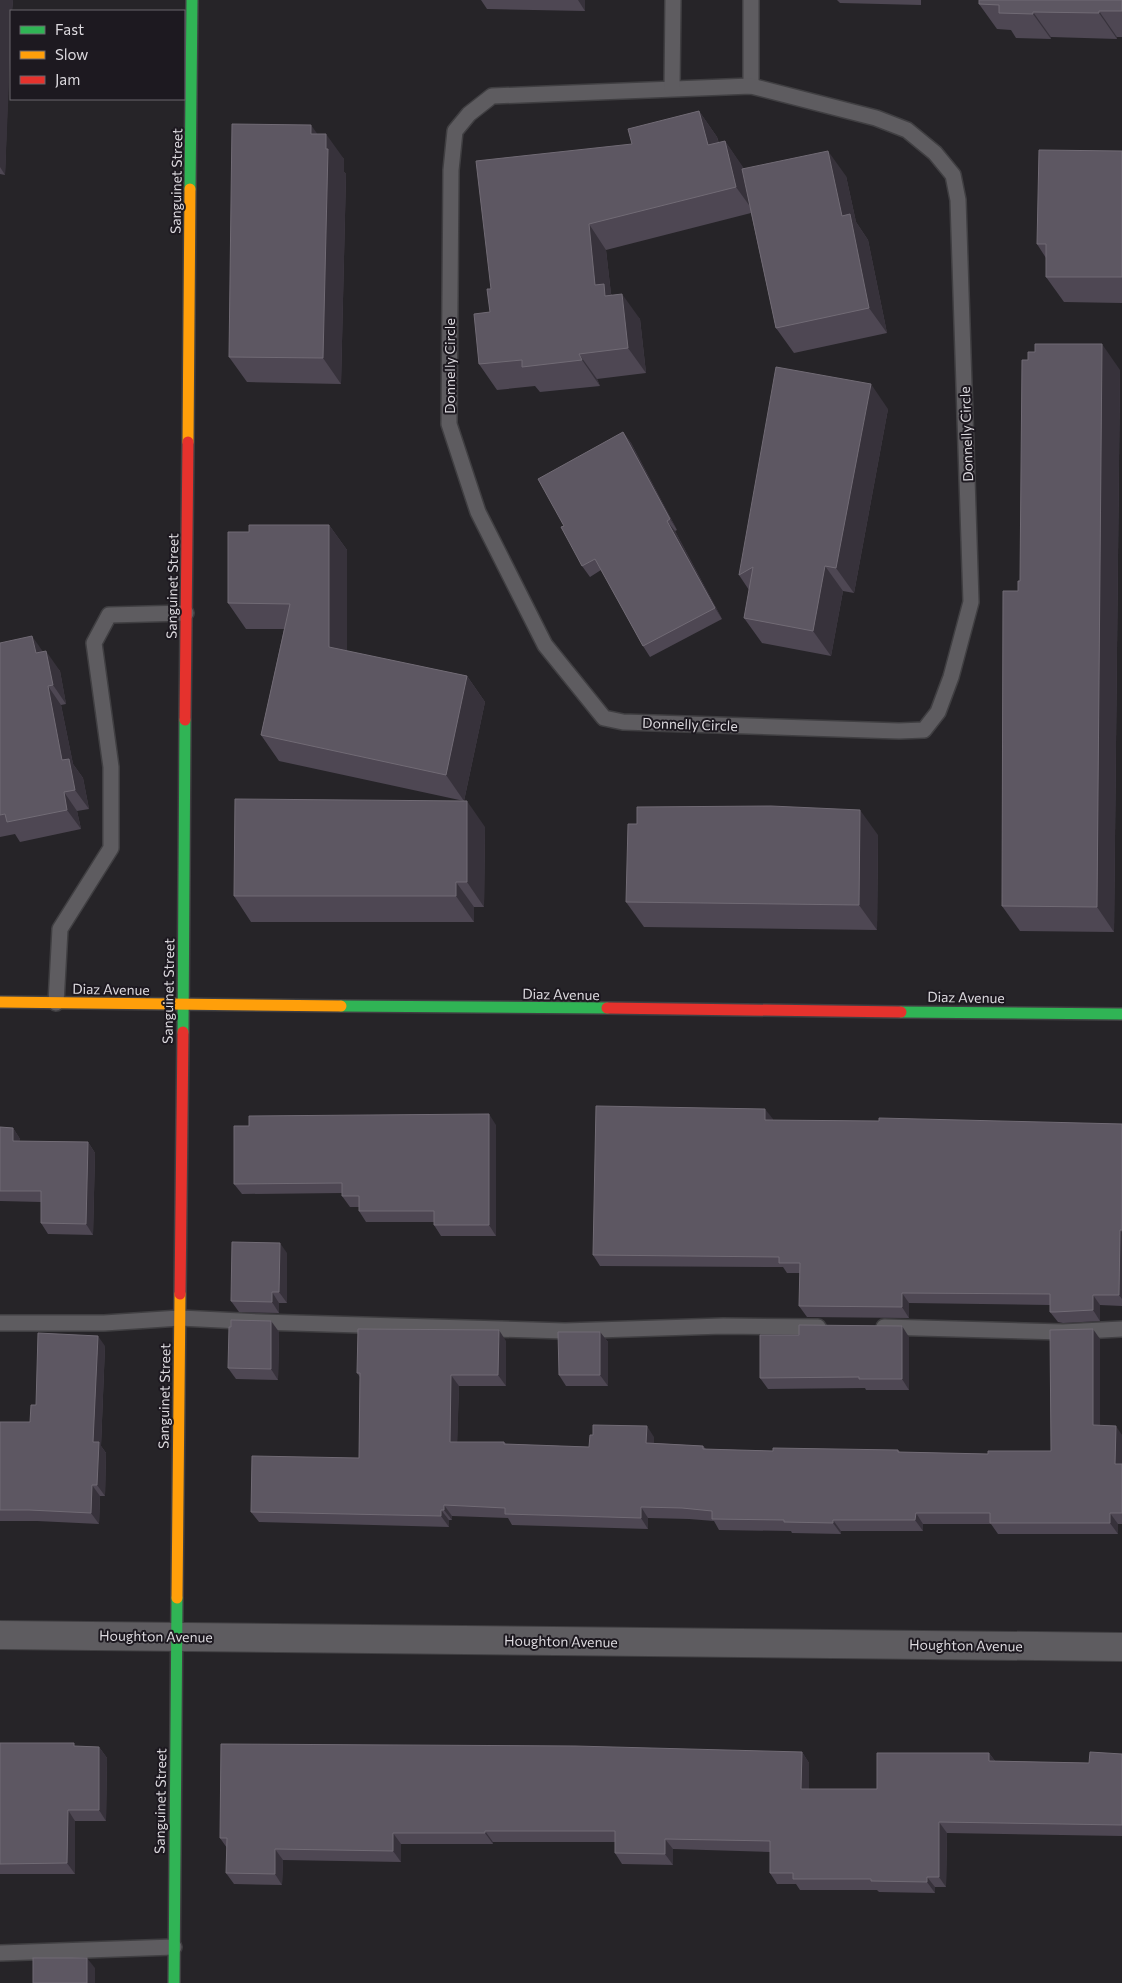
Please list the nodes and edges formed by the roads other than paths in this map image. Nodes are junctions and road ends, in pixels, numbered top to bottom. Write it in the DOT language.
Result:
graph roads {
  1 [pos="192,0"];
  2 [pos="673,0"];
  3 [pos="751,0"];
  4 [pos="751,86"];
  5 [pos="672,88"];
  6 [pos="186,614"];
  7 [pos="0,1002"];
  8 [pos="56,1003"];
  9 [pos="183,1005"];
  10 [pos="1122,1014"];
  11 [pos="180,1318"];
  12 [pos="0,1323"];
  13 [pos="828,1327"];
  14 [pos="867,1327"];
  15 [pos="1122,1329"];
  16 [pos="0,1634"];
  17 [pos="177,1636"];
  18 [pos="1122,1647"];
  19 [pos="174,1946"];
  20 [pos="0,1952"];
  21 [pos="174,1983"];
  1 -- 6 [label="street, Sanguinet Street"];
  2 -- 5 [label="lane"];
  3 -- 4 [label="lane"];
  4 -- 5 [label="lane, Donnelly Circle"];
  4 -- 5 [label="lane, Donnelly Circle"];
  6 -- 8 [label="lane"];
  6 -- 9 [label="street, Sanguinet Street"];
  7 -- 8 [label="street, Diaz Avenue"];
  8 -- 9 [label="street, Diaz Avenue"];
  9 -- 10 [label="street, Diaz Avenue"];
  9 -- 11 [label="street, Sanguinet Street"];
  11 -- 12 [label="lane"];
  11 -- 13 [label="lane"];
  11 -- 17 [label="street, Sanguinet Street"];
  14 -- 15 [label="lane"];
  16 -- 17 [label="street, Houghton Avenue"];
  17 -- 18 [label="street, Houghton Avenue"];
  17 -- 19 [label="street, Sanguinet Street"];
  19 -- 20 [label="lane"];
  19 -- 21 [label="street, Sanguinet Street"];
}
